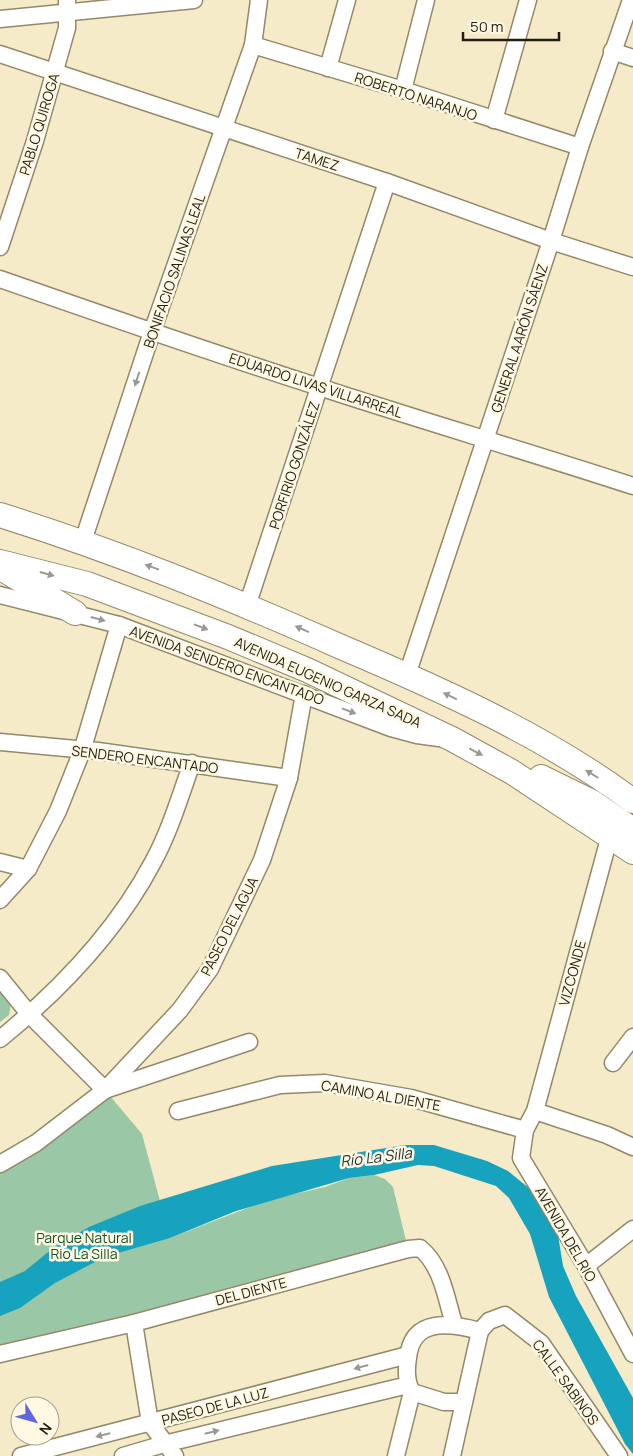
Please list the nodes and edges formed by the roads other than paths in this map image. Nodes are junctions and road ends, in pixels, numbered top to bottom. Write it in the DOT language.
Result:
graph roads {
  1 [pos="194,0"];
  2 [pos="258,0"];
  3 [pos="347,0"];
  4 [pos="426,0"];
  5 [pos="528,0"];
  6 [pos="631,0"];
  7 [pos="67,6"];
  8 [pos="0,19"];
  9 [pos="253,45"];
  10 [pos="612,51"];
  11 [pos="0,54"];
  12 [pos="633,58"];
  13 [pos="328,68"];
  14 [pos="54,73"];
  15 [pos="403,90"];
  16 [pos="494,120"];
  17 [pos="223,129"];
  18 [pos="580,147"];
  19 [pos="387,182"];
  20 [pos="551,241"];
  21 [pos="0,246"];
  22 [pos="633,267"];
  23 [pos="0,278"];
  24 [pos="152,332"];
  25 [pos="320,388"];
  26 [pos="486,438"];
  27 [pos="633,486"];
  28 [pos="0,515"];
  29 [pos="83,541"];
  30 [pos="0,562"];
  31 [pos="0,568"];
  32 [pos="0,595"];
  33 [pos="247,606"];
  34 [pos="75,613"];
  35 [pos="119,625"];
  36 [pos="407,675"];
  37 [pos="304,694"];
  38 [pos="452,739"];
  39 [pos="0,742"];
  40 [pos="82,751"];
  41 [pos="192,763"];
  42 [pos="512,772"];
  43 [pos="289,778"];
  44 [pos="633,801"];
  45 [pos="633,830"];
  46 [pos="610,836"];
  47 [pos="633,852"];
  48 [pos="0,862"];
  49 [pos="28,869"];
  50 [pos="0,900"];
  51 [pos="0,978"];
  52 [pos="30,1014"];
  53 [pos="633,1037"];
  54 [pos="0,1039"];
  55 [pos="249,1042"];
  56 [pos="613,1063"];
  57 [pos="105,1090"];
  58 [pos="178,1111"];
  59 [pos="535,1112"];
  60 [pos="525,1130"];
  61 [pos="633,1147"];
  62 [pos="0,1164"];
  63 [pos="633,1229"];
  64 [pos="586,1266"];
  65 [pos="134,1323"];
  66 [pos="454,1324"];
  67 [pos="480,1331"];
  68 [pos="0,1354"];
  69 [pos="633,1354"];
  70 [pos="408,1355"];
  71 [pos="410,1388"];
  72 [pos="464,1402"];
  73 [pos="150,1423"];
  74 [pos="171,1452"];
  75 [pos="21,1456"];
  76 [pos="123,1456"];
  77 [pos="396,1456"];
  78 [pos="452,1456"];
  79 [pos="619,1456"];
  1 -- 7 [label="street"];
  2 -- 9 [label="street, BONIFACIO SALINAS LEAL"];
  3 -- 13 [label="street"];
  4 -- 15 [label="street"];
  5 -- 16 [label="street"];
  6 -- 10 [label="street, GENERAL AARÓN SÁENZ"];
  7 -- 8 [label="street"];
  7 -- 14 [label="street, PABLO QUIROGA"];
  9 -- 13 [label="street, ROBERTO NARANJO"];
  9 -- 17 [label="street, BONIFACIO SALINAS LEAL"];
  10 -- 12 [label="street"];
  10 -- 18 [label="street, GENERAL AARÓN SÁENZ"];
  11 -- 14 [label="street, TAMEZ"];
  13 -- 15 [label="street, ROBERTO NARANJO"];
  14 -- 17 [label="street, TAMEZ"];
  14 -- 21 [label="street, PABLO QUIROGA"];
  15 -- 16 [label="street, ROBERTO NARANJO"];
  16 -- 18 [label="street, ROBERTO NARANJO"];
  17 -- 19 [label="street, TAMEZ"];
  17 -- 24 [label="street, BONIFACIO SALINAS LEAL"];
  18 -- 20 [label="street, GENERAL AARÓN SÁENZ"];
  19 -- 20 [label="street, TAMEZ"];
  19 -- 25 [label="street, PORFIRIO GONZÁLEZ"];
  20 -- 22 [label="street, TAMEZ"];
  20 -- 26 [label="street, GENERAL AARÓN SÁENZ"];
  23 -- 24 [label="street, EDUARDO LIVAS VILLARREAL"];
  24 -- 25 [label="street, EDUARDO LIVAS VILLARREAL"];
  24 -- 29 [label="street, BONIFACIO SALINAS LEAL, one-way"];
  25 -- 26 [label="street, EDUARDO LIVAS VILLARREAL"];
  25 -- 33 [label="street, PORFIRIO GONZÁLEZ"];
  26 -- 27 [label="street, EDUARDO LIVAS VILLARREAL"];
  26 -- 36 [label="street, GENERAL AARÓN SÁENZ"];
  28 -- 29 [label="highway"];
  33 -- 29 [label="highway, one-way"];
  30 -- 38 [label="highway, AVENIDA EUGENIO GARZA SADA, one-way"];
  31 -- 34 [label="highway"];
  32 -- 34 [label="street, AVENIDA SENDERO ENCANTADO"];
  36 -- 33 [label="highway, one-way"];
  34 -- 35 [label="street, AVENIDA SENDERO ENCANTADO, one-way"];
  35 -- 37 [label="street, AVENIDA SENDERO ENCANTADO"];
  35 -- 40 [label="street"];
  44 -- 36 [label="highway, one-way"];
  37 -- 38 [label="street, AVENIDA SENDERO ENCANTADO, one-way"];
  37 -- 43 [label="street, PASEO DEL AGUA"];
  38 -- 42 [label="highway, AVENIDA EUGENIO GARZA SADA, one-way"];
  39 -- 40 [label="street, SENDERO ENCANTADO"];
  40 -- 41 [label="street, SENDERO ENCANTADO"];
  40 -- 49 [label="street"];
  41 -- 43 [label="street, SENDERO ENCANTADO"];
  41 -- 52 [label="street"];
  42 -- 45 [label="highway"];
  42 -- 46 [label="highway, AVENIDA EUGENIO GARZA SADA"];
  43 -- 57 [label="street, PASEO DEL AGUA"];
  46 -- 47 [label="highway, AVENIDA EUGENIO GARZA SADA"];
  46 -- 59 [label="street, VIZCONDE"];
  48 -- 49 [label="street"];
  49 -- 50 [label="street"];
  51 -- 52 [label="street"];
  52 -- 54 [label="street"];
  52 -- 57 [label="street"];
  53 -- 56 [label="street"];
  55 -- 57 [label="street"];
  57 -- 62 [label="street, PASEO DEL AGUA"];
  58 -- 60 [label="street, CAMINO AL DIENTE"];
  59 -- 60 [label="street, AVENIDA DEL RIO"];
  59 -- 61 [label="street"];
  60 -- 64 [label="street, AVENIDA DEL RIO"];
  63 -- 64 [label="street"];
  64 -- 69 [label="street, AVENIDA DEL RIO"];
  65 -- 66 [label="street, DEL DIENTE"];
  65 -- 68 [label="street, DEL DIENTE"];
  65 -- 73 [label="street"];
  66 -- 67 [label="street"];
  66 -- 70 [label="street"];
  67 -- 72 [label="street"];
  67 -- 79 [label="street, CALLE SABINOS"];
  70 -- 71 [label="street"];
  70 -- 73 [label="street, PASEO DE LA LUZ, one-way"];
  71 -- 72 [label="street"];
  74 -- 71 [label="street, PASEO DE LA LUZ, one-way"];
  71 -- 77 [label="street"];
  72 -- 78 [label="street"];
  73 -- 74 [label="street"];
  73 -- 75 [label="street, PASEO DE LA LUZ, one-way"];
  74 -- 76 [label="street, PASEO DE LA LUZ"];
}
